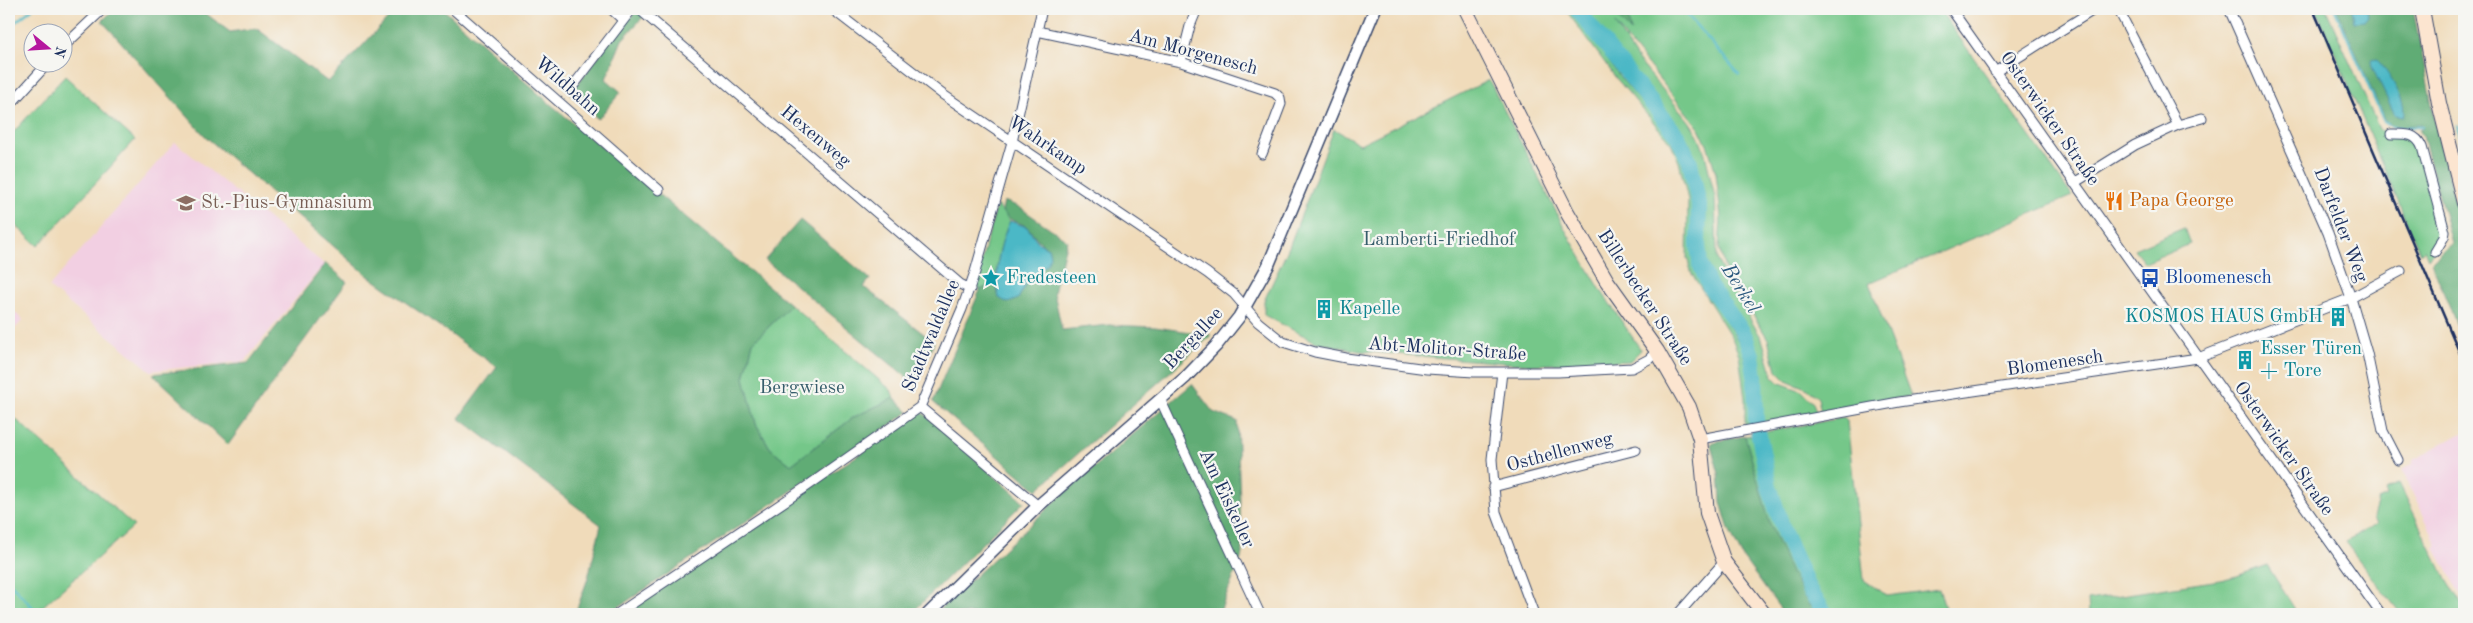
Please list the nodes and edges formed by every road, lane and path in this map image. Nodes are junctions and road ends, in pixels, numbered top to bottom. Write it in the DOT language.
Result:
graph roads {
  1 [pos="103,9"];
  2 [pos="453,9"];
  3 [pos="611,9"];
  4 [pos="632,9"];
  5 [pos="639,9"];
  6 [pos="832,9"];
  7 [pos="1042,9"];
  8 [pos="1197,9"];
  9 [pos="1375,9"];
  10 [pos="1465,9"];
  11 [pos="1951,9"];
  12 [pos="2095,9"];
  13 [pos="2118,9"];
  14 [pos="2230,9"];
  15 [pos="2422,9"];
  16 [pos="2083,11"];
  17 [pos="623,20"];
  18 [pos="1038,31"];
  19 [pos="72,38"];
  20 [pos="1181,62"];
  21 [pos="40,72"];
  22 [pos="1995,72"];
  23 [pos="570,90"];
  24 [pos="9,106"];
  25 [pos="2202,118"];
  26 [pos="2178,125"];
  27 [pos="2391,134"];
  28 [pos="1012,142"];
  29 [pos="1262,154"];
  30 [pos="2074,183"];
  31 [pos="659,190"];
  32 [pos="2464,203"];
  33 [pos="2436,252"];
  34 [pos="2400,271"];
  35 [pos="970,289"];
  36 [pos="2351,298"];
  37 [pos="1246,307"];
  38 [pos="1657,351"];
  39 [pos="2198,358"];
  40 [pos="1502,372"];
  41 [pos="1160,399"];
  42 [pos="920,407"];
  43 [pos="1700,440"];
  44 [pos="1636,450"];
  45 [pos="2398,460"];
  46 [pos="1493,487"];
  47 [pos="1038,506"];
  48 [pos="1724,562"];
  49 [pos="1681,613"];
  50 [pos="618,614"];
  51 [pos="928,614"];
  52 [pos="1260,614"];
  53 [pos="1534,614"];
  54 [pos="1764,614"];
  55 [pos="2381,614"];
  1 -- 19 [label="street"];
  2 -- 31 [label="street, Wildbahn"];
  3 -- 17 [label="street"];
  4 -- 17 [label="street"];
  5 -- 35 [label="street, Hexenweg"];
  6 -- 28 [label="street, Wahrkamp"];
  7 -- 18 [label="street, Stadtwaldallee"];
  8 -- 20 [label="street"];
  9 -- 37 [label="street, Bergallee"];
  10 -- 38 [label="main road, Billerbecker Straße"];
  11 -- 22 [label="street, Osterwicker Straße"];
  12 -- 16 [label="street"];
  13 -- 26 [label="street"];
  14 -- 36 [label="street, Darfelder Weg"];
  15 -- 32 [label="main road"];
  16 -- 22 [label="street"];
  17 -- 23 [label="street"];
  18 -- 20 [label="street, Am Morgenesch"];
  18 -- 28 [label="street, Stadtwaldallee"];
  20 -- 29 [label="street, Am Morgenesch"];
  21 -- 24 [label="street"];
  22 -- 30 [label="street, Osterwicker Straße"];
  25 -- 26 [label="street"];
  26 -- 30 [label="street"];
  27 -- 33 [label="street"];
  28 -- 35 [label="street, Stadtwaldallee"];
  28 -- 37 [label="street, Wahrkamp"];
  30 -- 39 [label="street, Osterwicker Straße"];
  34 -- 36 [label="street, Blomenesch"];
  35 -- 42 [label="street, Stadtwaldallee"];
  36 -- 39 [label="street, Blomenesch"];
  36 -- 45 [label="street, Darfelder Weg"];
  37 -- 40 [label="street, Abt-Molitor-Straße"];
  37 -- 41 [label="street, Bergallee"];
  38 -- 40 [label="street, Abt-Molitor-Straße"];
  38 -- 43 [label="main road, Billerbecker Straße"];
  39 -- 43 [label="street, Blomenesch"];
  39 -- 55 [label="street, Osterwicker Straße"];
  40 -- 46 [label="street, Osthellenweg"];
  41 -- 47 [label="street, Bergallee"];
  41 -- 52 [label="street, Am Eiskeller"];
  42 -- 47 [label="street"];
  42 -- 50 [label="street, Stadtwaldallee"];
  43 -- 48 [label="main road, Billerbecker Straße"];
  44 -- 46 [label="street, Osthellenweg"];
  46 -- 53 [label="street, Osthellenweg"];
  47 -- 51 [label="street, Bergallee"];
  48 -- 49 [label="street"];
  48 -- 54 [label="main road, Billerbecker Straße"];
}
